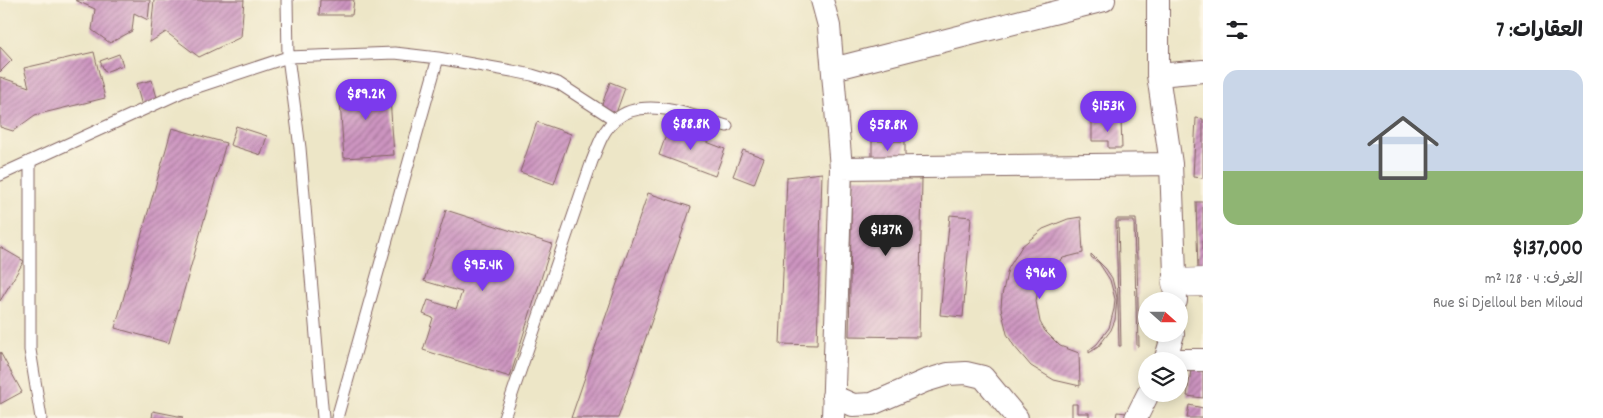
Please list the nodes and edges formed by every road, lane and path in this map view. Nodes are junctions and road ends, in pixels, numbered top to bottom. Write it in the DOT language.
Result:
graph roads {
  1 [pos="287,0"];
  2 [pos="1104,0"];
  3 [pos="1158,0"];
  4 [pos="825,1"];
  5 [pos="288,57"];
  6 [pos="438,58"];
  7 [pos="833,69"];
  8 [pos="1203,71"];
  9 [pos="1158,75"];
  10 [pos="615,120"];
  11 [pos="727,126"];
  12 [pos="30,161"];
  13 [pos="1171,164"];
  14 [pos="842,168"];
  15 [pos="0,175"];
  16 [pos="1203,282"];
  17 [pos="1176,292"];
  18 [pos="1188,360"];
  19 [pos="1203,360"];
  20 [pos="1144,402"];
  21 [pos="839,409"];
  22 [pos="41,418"];
  23 [pos="322,418"];
  24 [pos="337,418"];
  25 [pos="504,418"];
  26 [pos="1017,418"];
  27 [pos="1136,418"];
  1 -- 5 [label="lane"];
  2 -- 7 [label="street"];
  3 -- 9 [label="street"];
  4 -- 7 [label="street"];
  5 -- 6 [label="lane"];
  5 -- 12 [label="lane"];
  5 -- 23 [label="lane"];
  6 -- 10 [label="lane"];
  6 -- 24 [label="lane"];
  7 -- 14 [label="street"];
  8 -- 9 [label="street"];
  9 -- 13 [label="street"];
  10 -- 11 [label="lane"];
  10 -- 25 [label="lane"];
  12 -- 15 [label="lane"];
  12 -- 22 [label="lane"];
  13 -- 14 [label="street"];
  13 -- 17 [label="street"];
  14 -- 21 [label="street"];
  16 -- 17 [label="street"];
  18 -- 19 [label="street"];
  20 -- 27 [label="street"];
  21 -- 26 [label="street"];
}
